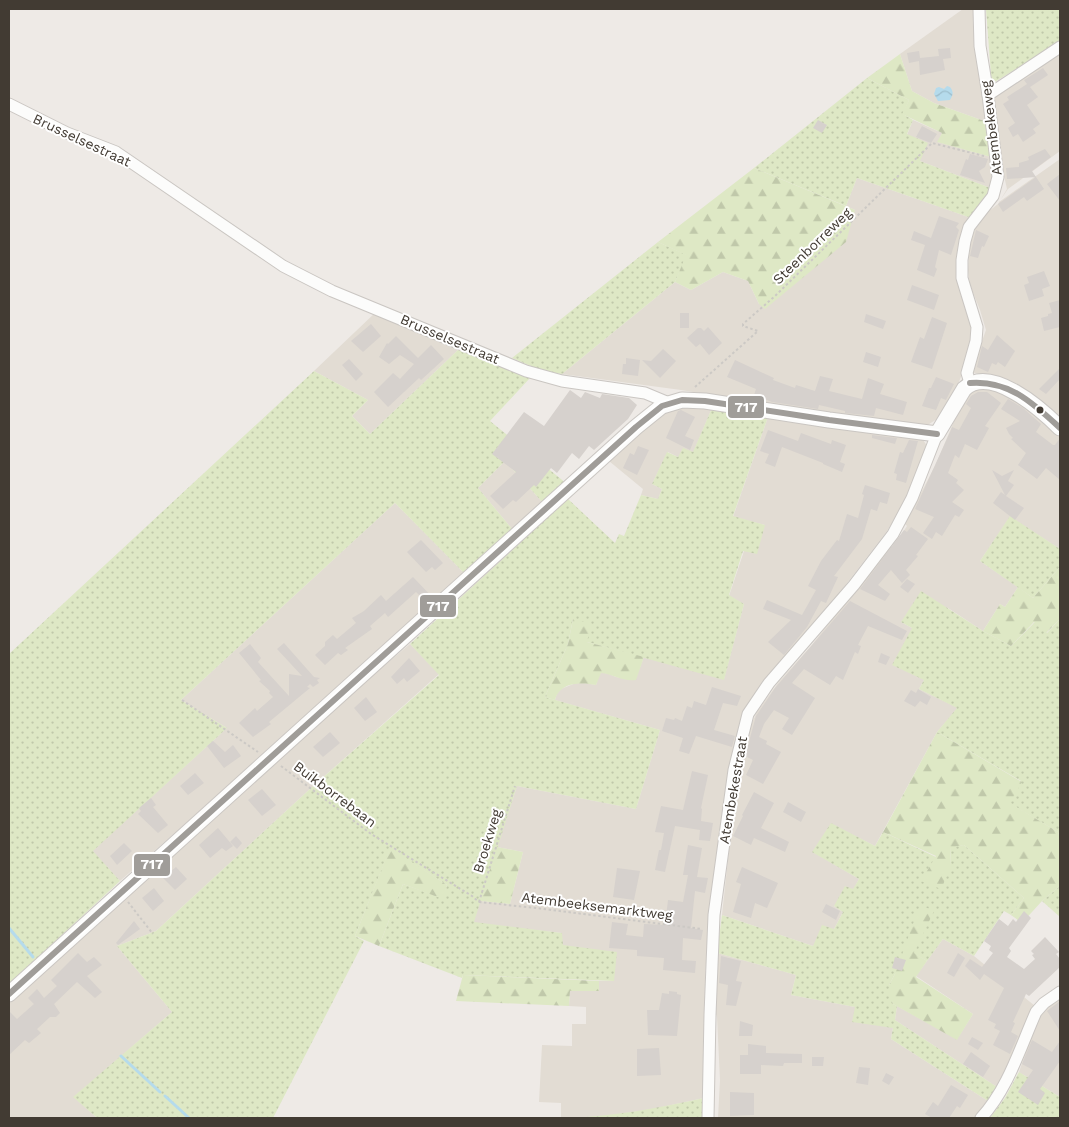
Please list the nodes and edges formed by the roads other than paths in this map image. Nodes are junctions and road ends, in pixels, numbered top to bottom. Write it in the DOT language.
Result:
graph roads {
  1 [pos="979,9"];
  2 [pos="1060,48"];
  3 [pos="988,95"];
  4 [pos="9,104"];
  5 [pos="970,383"];
  6 [pos="675,401"];
  7 [pos="1060,428"];
  8 [pos="937,434"];
  9 [pos="1060,992"];
  10 [pos="9,994"];
  11 [pos="708,1118"];
  12 [pos="981,1118"];
  1 -- 3 [label="street, Atembekeweg"];
  2 -- 3 [label="street"];
  3 -- 5 [label="street, Atembekeweg"];
  4 -- 6 [label="street, Brusselsestraat"];
  5 -- 7 [label="street"];
  5 -- 8 [label="street, Atembekestraat"];
  6 -- 8 [label="street, Brusselsestraat"];
  6 -- 10 [label="street"];
  8 -- 11 [label="street, Atembekestraat"];
  9 -- 12 [label="street"];
}
